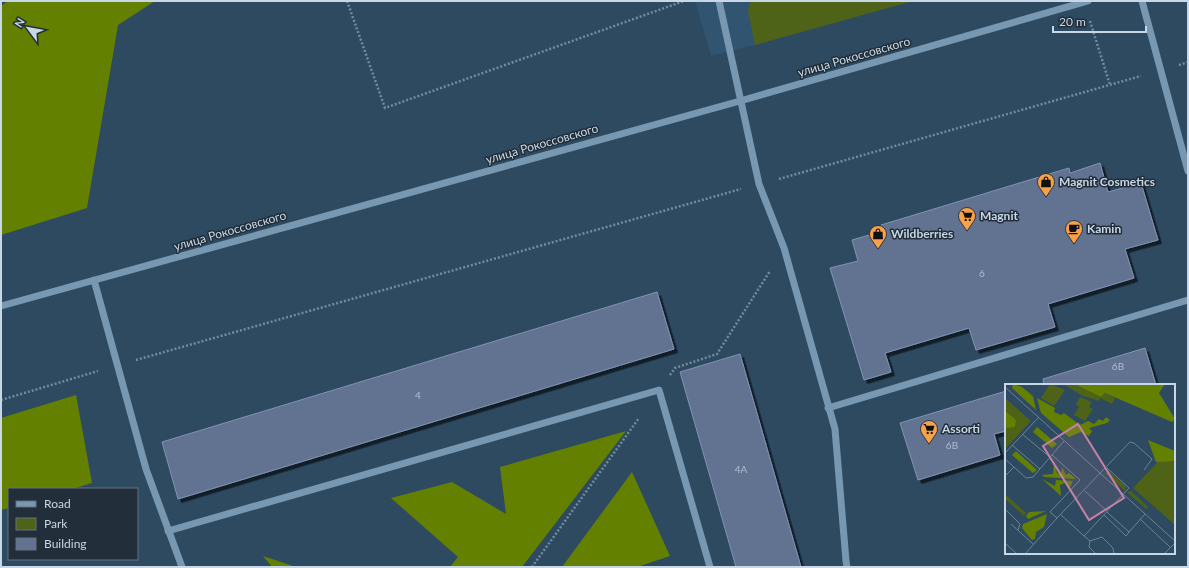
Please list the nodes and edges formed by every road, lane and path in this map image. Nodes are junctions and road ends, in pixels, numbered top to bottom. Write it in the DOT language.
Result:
graph roads {
  1 [pos="347,1"];
  2 [pos="684,1"];
  3 [pos="719,1"];
  4 [pos="1142,1"];
  5 [pos="1086,2"];
  6 [pos="1188,62"];
  7 [pos="1160,70"];
  8 [pos="1110,84"];
  9 [pos="740,101"];
  10 [pos="1188,171"];
  11 [pos="759,184"];
  12 [pos="94,280"];
  13 [pos="1188,300"];
  14 [pos="1,306"];
  15 [pos="117,365"];
  16 [pos="1,400"];
  17 [pos="828,408"];
  18 [pos="168,531"];
  19 [pos="182,567"];
  20 [pos="710,567"];
  21 [pos="848,567"];
  1 -- 2 [label="path"];
  3 -- 9 [label="street"];
  4 -- 7 [label="street"];
  5 -- 8 [label="path"];
  5 -- 9 [label="street, улица Рокоссовского"];
  6 -- 7 [label="path"];
  7 -- 8 [label="path"];
  7 -- 10 [label="street"];
  8 -- 11 [label="path"];
  9 -- 11 [label="street"];
  9 -- 12 [label="street, улица Рокоссовского"];
  11 -- 15 [label="path"];
  11 -- 17 [label="street"];
  12 -- 14 [label="street, улица Рокоссовского"];
  12 -- 15 [label="street"];
  13 -- 17 [label="street"];
  15 -- 16 [label="path"];
  15 -- 18 [label="street"];
  17 -- 21 [label="street"];
  18 -- 19 [label="street"];
  18 -- 20 [label="street"];
}
